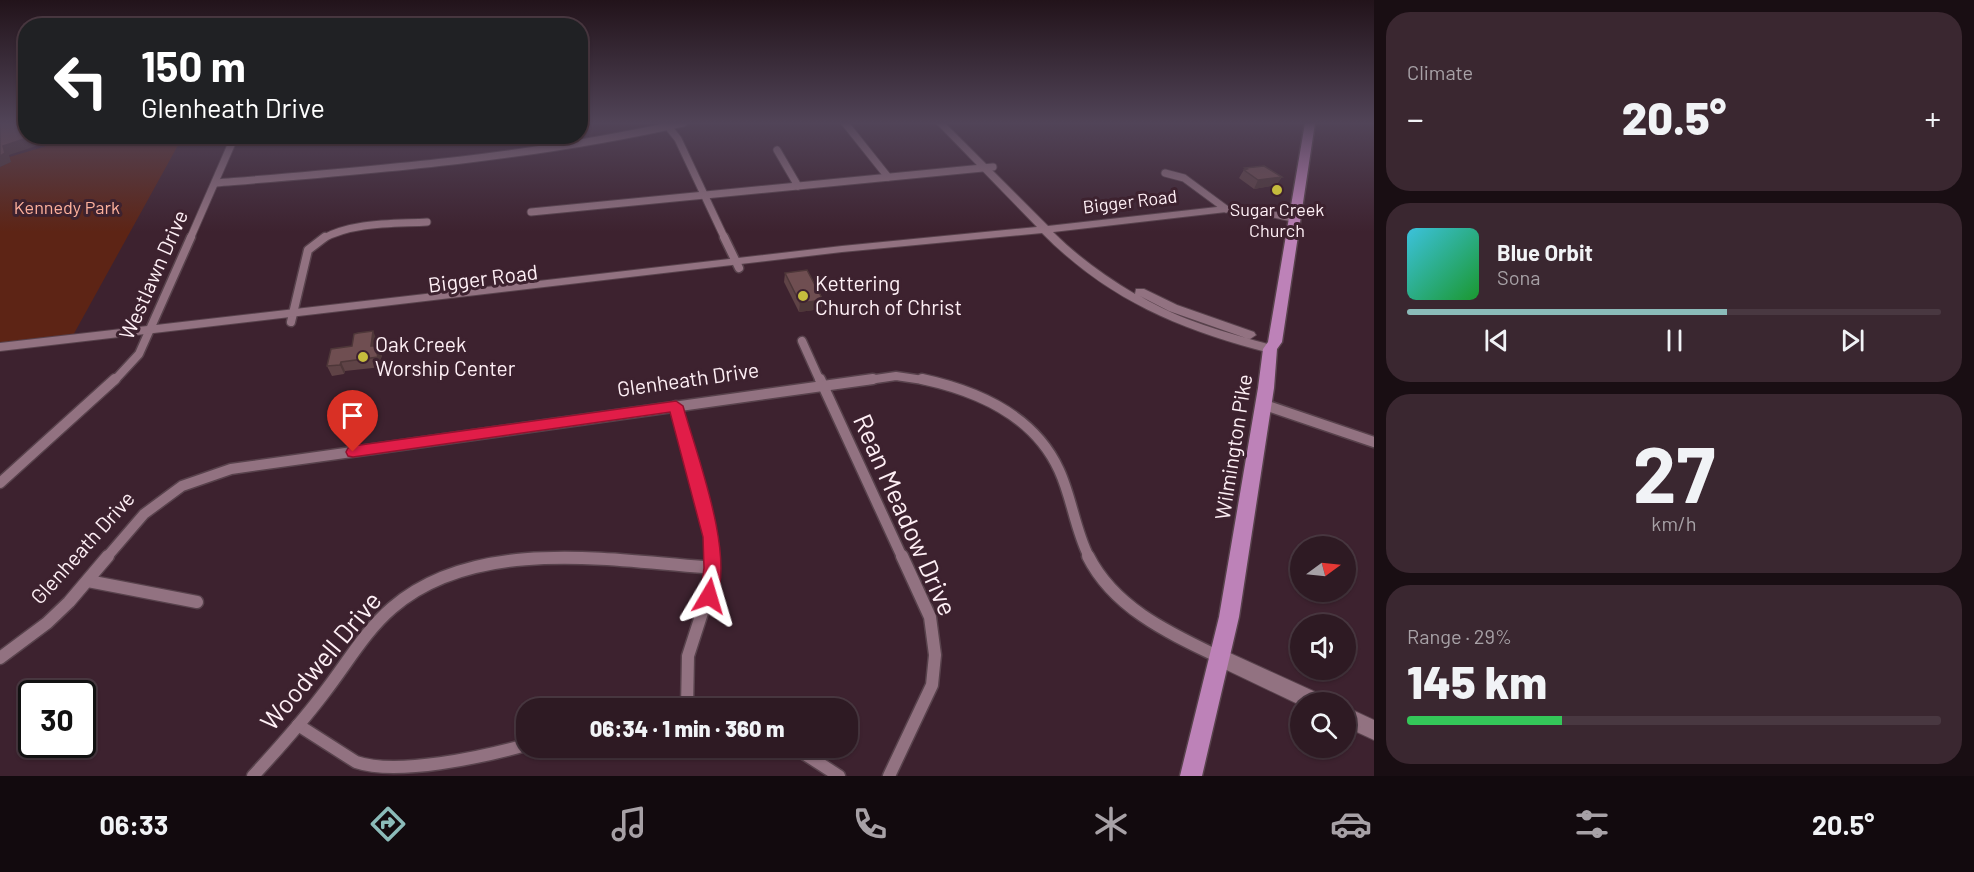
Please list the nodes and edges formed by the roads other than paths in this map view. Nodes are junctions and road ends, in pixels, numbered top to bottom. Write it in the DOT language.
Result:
graph roads {
  1 [pos="226,159"];
  2 [pos="473,159"];
  3 [pos="688,159"];
  4 [pos="782,159"];
  5 [pos="874,159"];
  6 [pos="980,159"];
  7 [pos="981,159"];
  8 [pos="1304,159"];
  9 [pos="988,167"];
  10 [pos="1165,173"];
  11 [pos="888,177"];
  12 [pos="216,183"];
  13 [pos="798,186"];
  14 [pos="705,195"];
  15 [pos="1226,209"];
  16 [pos="531,212"];
  17 [pos="1294,219"];
  18 [pos="427,222"];
  19 [pos="1049,229"];
  20 [pos="737,265"];
  21 [pos="292,317"];
  22 [pos="148,334"];
  23 [pos="802,341"];
  24 [pos="1273,346"];
  25 [pos="0,347"];
  26 [pos="0,356"];
  27 [pos="822,385"];
  28 [pos="1262,404"];
  29 [pos="676,406"];
  30 [pos="1374,442"];
  31 [pos="0,483"];
  32 [pos="713,568"];
  33 [pos="88,581"];
  34 [pos="197,602"];
  35 [pos="1220,657"];
  36 [pos="0,658"];
  37 [pos="1294,692"];
  38 [pos="687,698"];
  39 [pos="1356,722"];
  40 [pos="298,725"];
  41 [pos="1374,730"];
  42 [pos="516,748"];
  43 [pos="811,758"];
  44 [pos="253,776"];
  45 [pos="838,776"];
  46 [pos="889,776"];
  47 [pos="1191,776"];
  1 -- 12 [label="street, Westlawn Drive"];
  2 -- 12 [label="street"];
  3 -- 14 [label="street"];
  4 -- 13 [label="street"];
  5 -- 11 [label="street"];
  6 -- 9 [label="street"];
  7 -- 9 [label="street"];
  8 -- 17 [label="main road, Wilmington Pike"];
  9 -- 11 [label="street"];
  9 -- 19 [label="street"];
  10 -- 15 [label="street"];
  11 -- 13 [label="street"];
  12 -- 22 [label="street, Westlawn Drive"];
  13 -- 14 [label="street"];
  14 -- 16 [label="street"];
  14 -- 20 [label="street"];
  15 -- 17 [label="street, Bigger Road"];
  15 -- 19 [label="street, Bigger Road"];
  17 -- 24 [label="main road, Wilmington Pike"];
  18 -- 21 [label="street"];
  19 -- 20 [label="street, Bigger Road"];
  19 -- 24 [label="street"];
  20 -- 21 [label="street, Bigger Road"];
  21 -- 22 [label="street, Bigger Road"];
  22 -- 25 [label="street, Bigger Road"];
  22 -- 26 [label="street, Bigger Road"];
  22 -- 31 [label="street, Westlawn Drive"];
  23 -- 27 [label="street, Rean Meadow Drive"];
  24 -- 28 [label="main road, Wilmington Pike"];
  27 -- 29 [label="street, Glenheath Drive"];
  27 -- 35 [label="street, Glenheath Drive"];
  27 -- 46 [label="street, Rean Meadow Drive"];
  28 -- 30 [label="street"];
  28 -- 35 [label="main road, Wilmington Pike"];
  29 -- 32 [label="street"];
  29 -- 33 [label="street, Glenheath Drive"];
  32 -- 38 [label="street"];
  32 -- 40 [label="street, Woodwell Drive"];
  33 -- 34 [label="street"];
  33 -- 36 [label="street, Glenheath Drive"];
  35 -- 37 [label="street, Glenheath Drive"];
  35 -- 47 [label="main road, Wilmington Pike"];
  39 -- 41 [label="street"];
  40 -- 42 [label="street"];
  40 -- 44 [label="street, Woodwell Drive"];
  43 -- 45 [label="street"];
}
